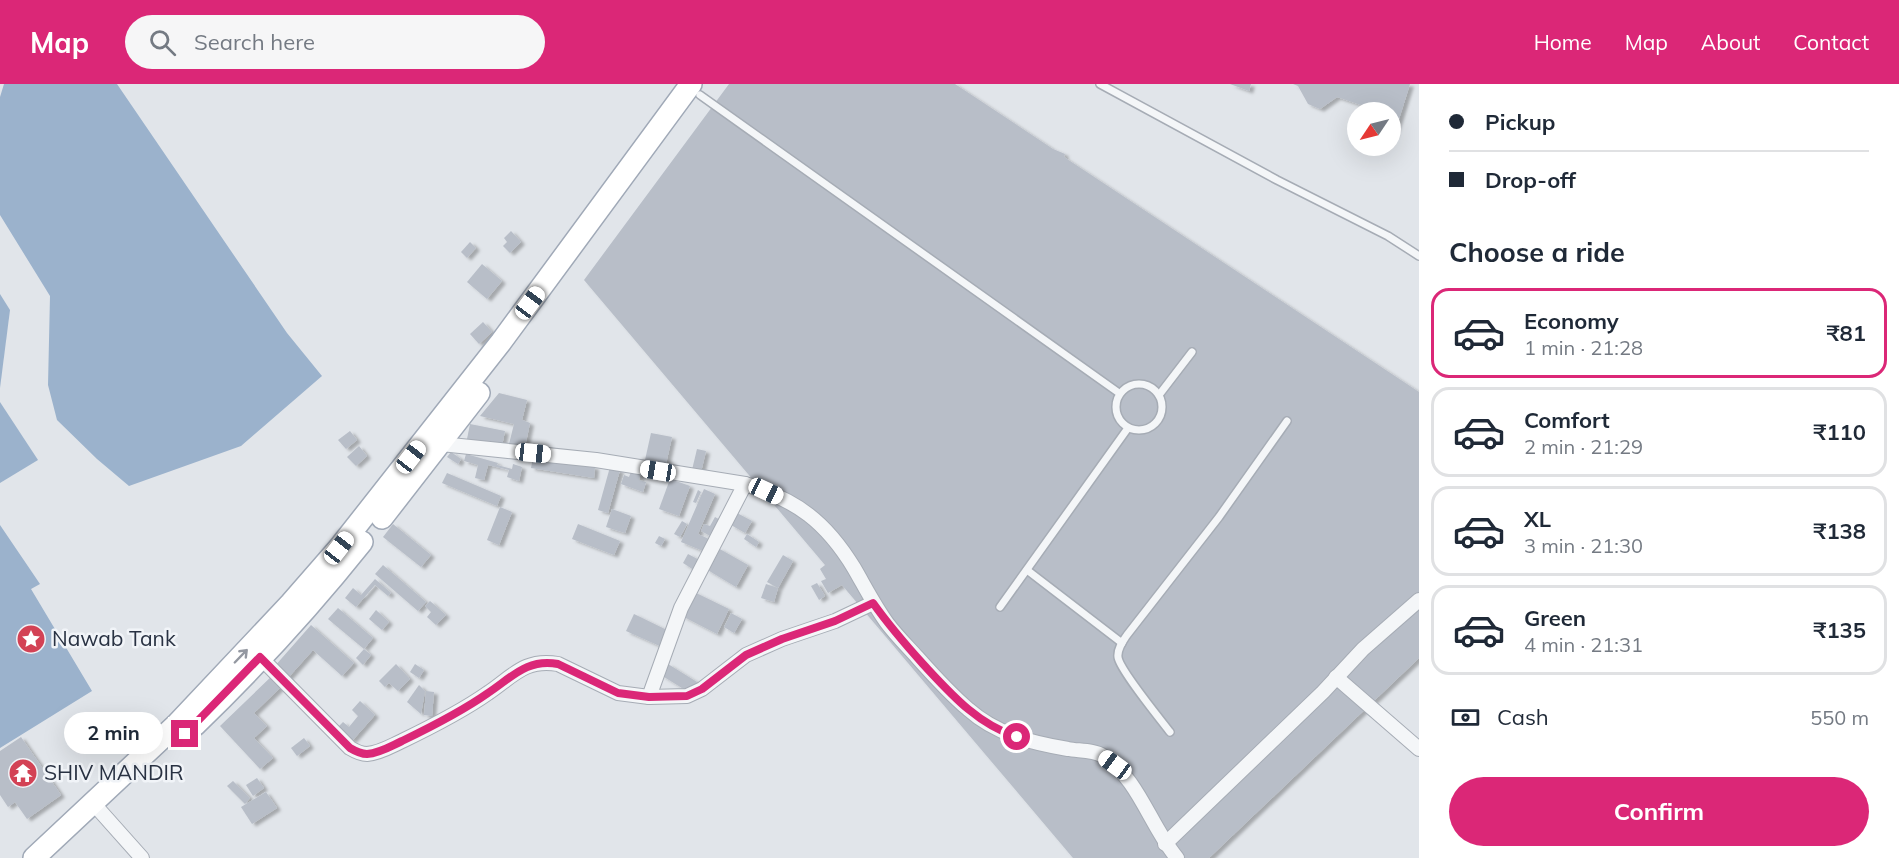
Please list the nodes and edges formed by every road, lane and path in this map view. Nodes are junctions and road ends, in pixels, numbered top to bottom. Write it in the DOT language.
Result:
graph roads {
  1 [pos="1100,84"];
  2 [pos="699,88"];
  3 [pos="1419,256"];
  4 [pos="1192,352"];
  5 [pos="1119,393"];
  6 [pos="1159,395"];
  7 [pos="1287,421"];
  8 [pos="1128,428"];
  9 [pos="433,446"];
  10 [pos="745,484"];
  11 [pos="1027,570"];
  12 [pos="1419,600"];
  13 [pos="873,603"];
  14 [pos="1000,607"];
  15 [pos="1122,644"];
  16 [pos="260,657"];
  17 [pos="1336,677"];
  18 [pos="649,697"];
  19 [pos="1170,732"];
  20 [pos="1419,749"];
  21 [pos="98,808"];
  22 [pos="1165,844"];
  23 [pos="33,858"];
  24 [pos="55,858"];
  25 [pos="142,858"];
  26 [pos="1177,858"];
  1 -- 3 [label="lane"];
  2 -- 5 [label="lane"];
  2 -- 9 [label="main road"];
  4 -- 6 [label="lane"];
  5 -- 6 [label="lane"];
  5 -- 8 [label="lane"];
  6 -- 8 [label="lane"];
  7 -- 15 [label="lane"];
  8 -- 11 [label="lane"];
  9 -- 10 [label="street"];
  9 -- 16 [label="main road"];
  21 -- 9 [label="main road, one-way"];
  10 -- 13 [label="street"];
  10 -- 18 [label="street"];
  11 -- 14 [label="lane"];
  11 -- 15 [label="lane"];
  12 -- 17 [label="street"];
  13 -- 18 [label="street"];
  13 -- 22 [label="street"];
  15 -- 19 [label="lane"];
  16 -- 18 [label="street"];
  16 -- 21 [label="main road"];
  17 -- 20 [label="street"];
  17 -- 22 [label="street"];
  21 -- 23 [label="main road"];
  21 -- 24 [label="main road"];
  21 -- 25 [label="street"];
  22 -- 26 [label="street"];
}
